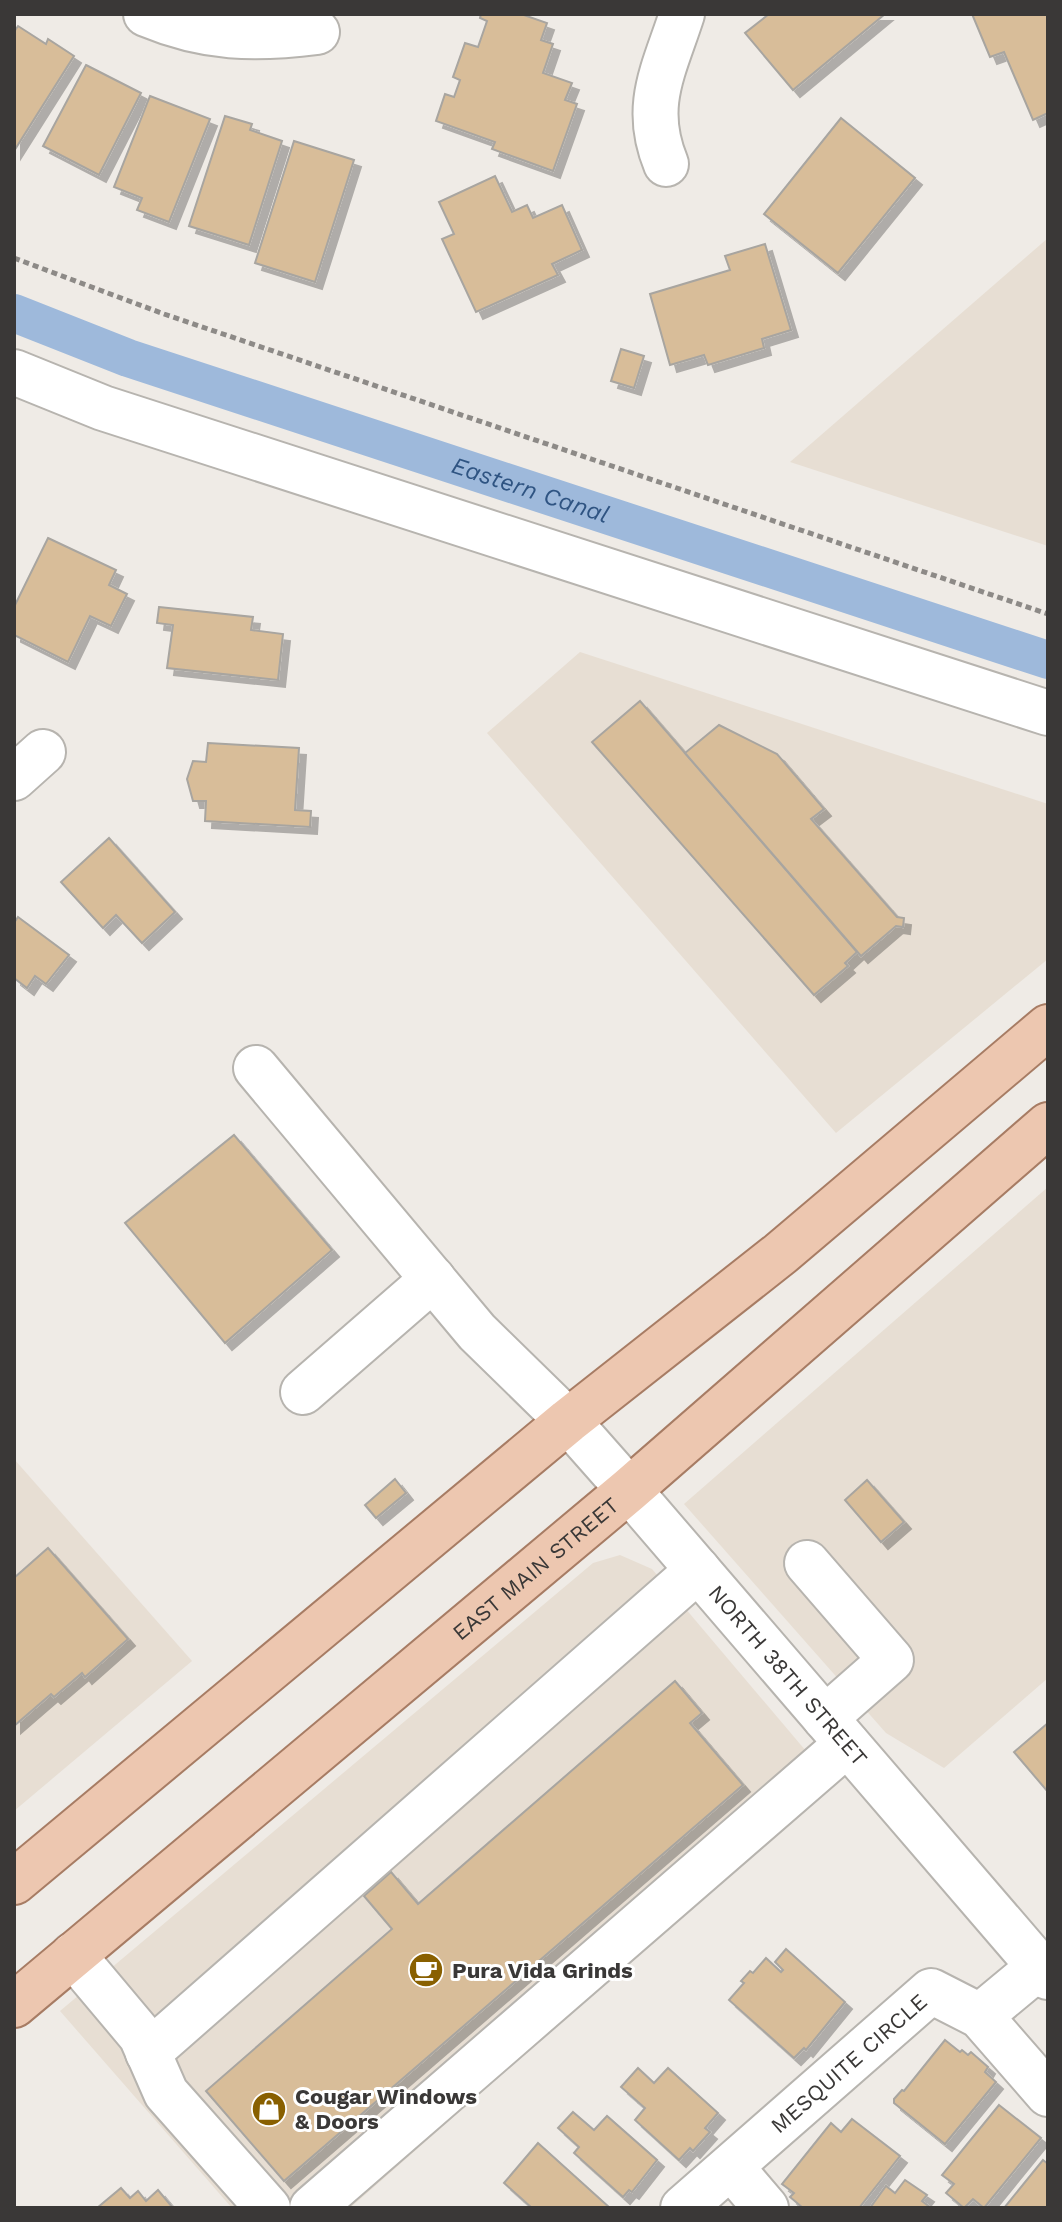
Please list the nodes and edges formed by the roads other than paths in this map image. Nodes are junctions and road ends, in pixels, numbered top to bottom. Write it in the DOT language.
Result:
graph roads {
  1 [pos="146,14"];
  2 [pos="682,14"];
  3 [pos="317,32"];
  4 [pos="666,164"];
  5 [pos="14,372"];
  6 [pos="1048,713"];
  7 [pos="1048,1027"];
  8 [pos="256,1068"];
  9 [pos="1048,1125"];
  10 [pos="433,1279"];
  11 [pos="303,1392"];
  12 [pos="568,1421"];
  13 [pos="629,1490"];
  14 [pos="807,1563"];
  15 [pos="698,1570"];
  16 [pos="836,1731"];
  17 [pos="18,1870"];
  18 [pos="73,1955"];
  19 [pos="1044,1972"];
  20 [pos="14,2005"];
  21 [pos="980,2016"];
  22 [pos="148,2053"];
  23 [pos="1048,2094"];
  24 [pos="731,2167"];
  25 [pos="268,2208"];
  26 [pos="312,2208"];
  27 [pos="683,2208"];
  28 [pos="766,2208"];
  1 -- 3 [label="street"];
  2 -- 4 [label="street"];
  5 -- 6 [label="street"];
  7 -- 12 [label="main road"];
  8 -- 10 [label="street, NORTH 38TH STREET"];
  9 -- 13 [label="main road, EAST MAIN STREET"];
  10 -- 11 [label="street"];
  10 -- 12 [label="street, NORTH 38TH STREET"];
  12 -- 13 [label="street, NORTH 38TH STREET"];
  12 -- 17 [label="main road"];
  13 -- 15 [label="street, NORTH 38TH STREET"];
  13 -- 18 [label="main road, EAST MAIN STREET"];
  14 -- 16 [label="street"];
  15 -- 16 [label="street, NORTH 38TH STREET"];
  15 -- 22 [label="street"];
  16 -- 19 [label="street, NORTH 38TH STREET"];
  16 -- 26 [label="street"];
  18 -- 20 [label="main road, EAST MAIN STREET"];
  18 -- 22 [label="street"];
  19 -- 21 [label="street"];
  21 -- 23 [label="street, MESQUITE CIRCLE"];
  21 -- 24 [label="street, MESQUITE CIRCLE"];
  22 -- 25 [label="street"];
  24 -- 27 [label="street, MESQUITE CIRCLE"];
  24 -- 28 [label="street"];
}
